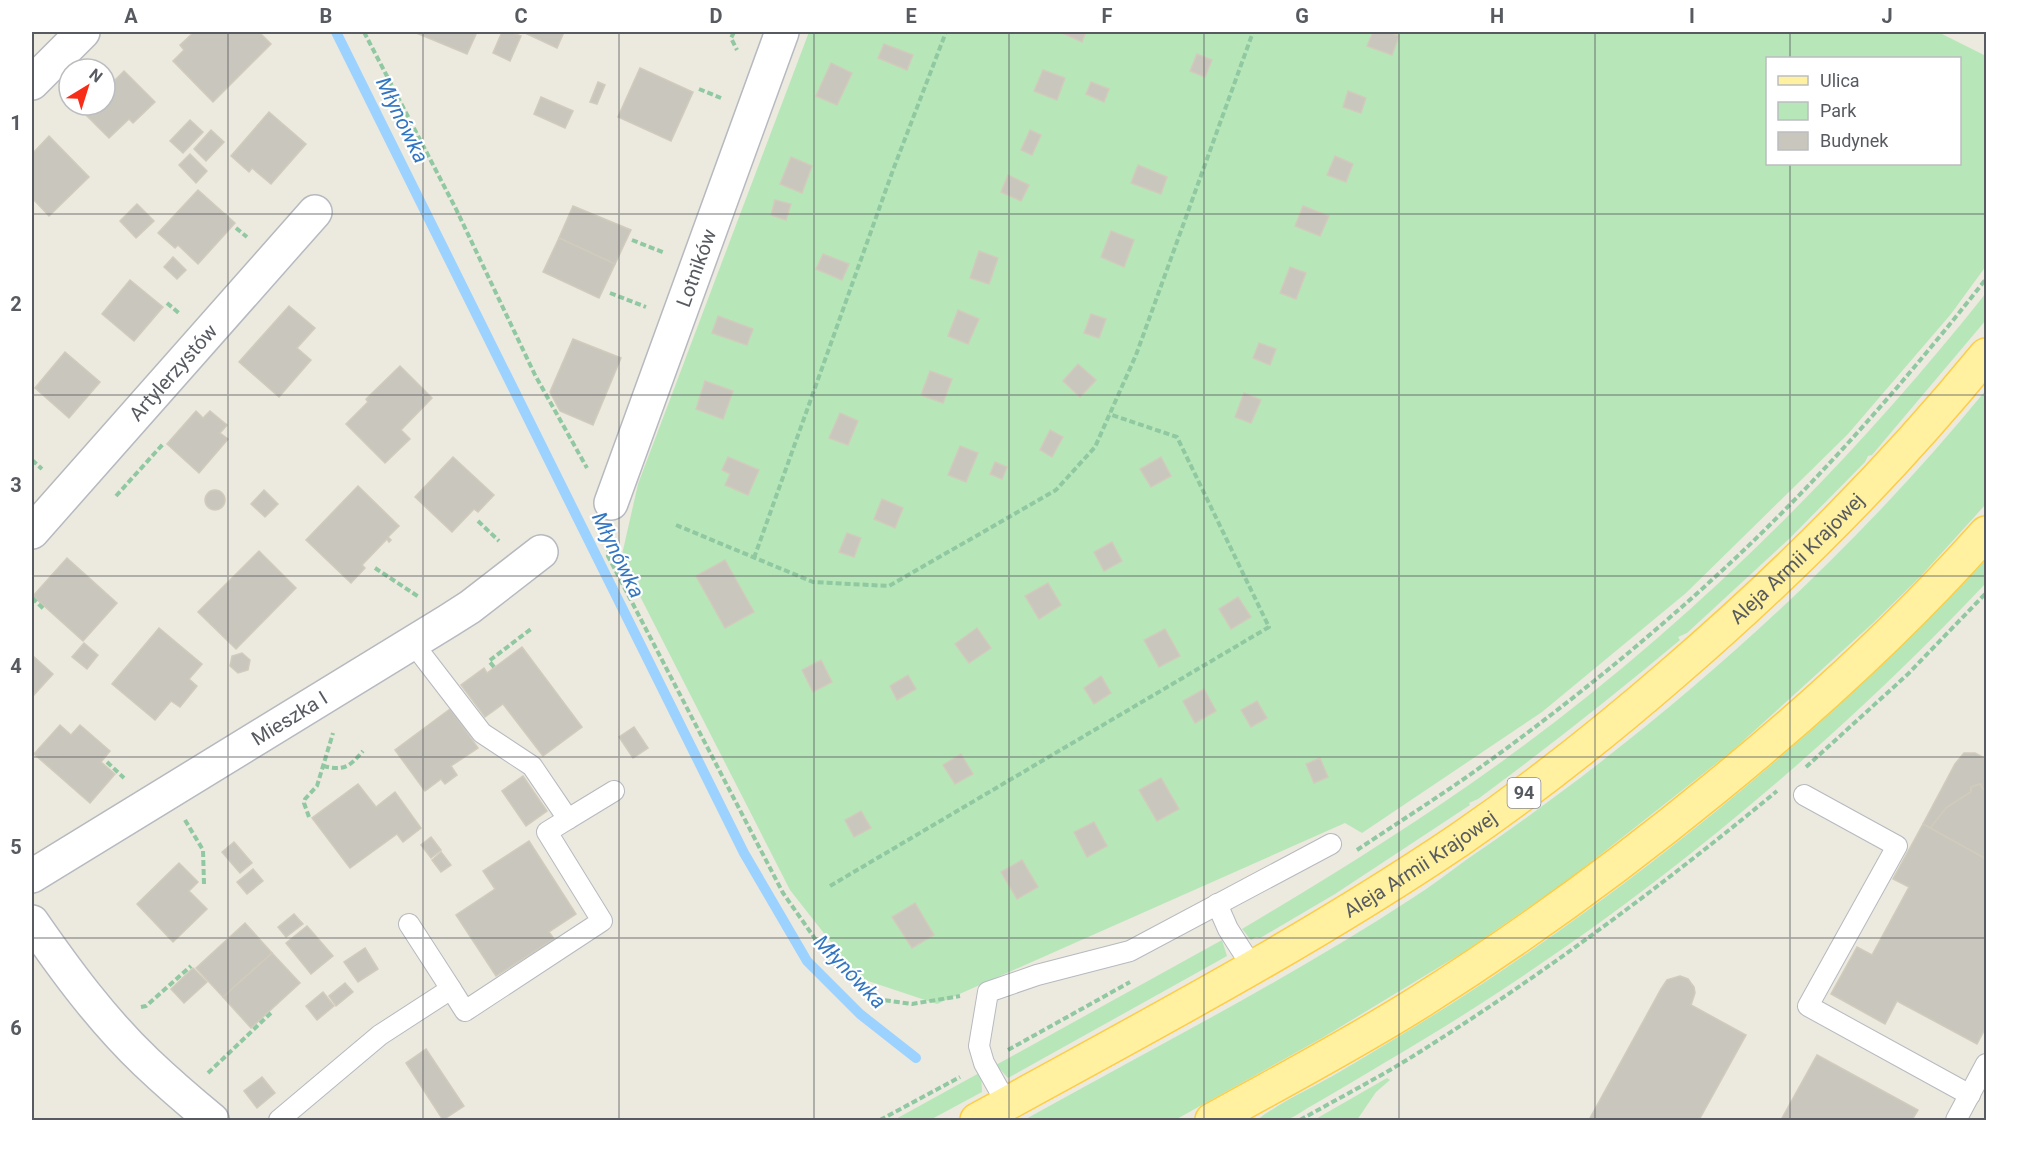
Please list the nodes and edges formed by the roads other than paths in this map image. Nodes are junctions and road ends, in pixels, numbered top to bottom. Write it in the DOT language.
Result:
graph roads {
  1 [pos="83,32"];
  2 [pos="783,32"];
  3 [pos="32,83"];
  4 [pos="315,212"];
  5 [pos="1986,355"];
  6 [pos="611,503"];
  7 [pos="32,532"];
  8 [pos="1986,532"];
  9 [pos="541,552"];
  10 [pos="412,642"];
  11 [pos="614,791"];
  12 [pos="1804,795"];
  13 [pos="568,819"];
  14 [pos="1331,844"];
  15 [pos="32,876"];
  16 [pos="1217,904"];
  17 [pos="32,922"];
  18 [pos="409,924"];
  19 [pos="1253,968"];
  20 [pos="451,989"];
  21 [pos="1986,1064"];
  22 [pos="1970,1095"];
  23 [pos="1007,1104"];
  24 [pos="212,1120"];
  25 [pos="279,1120"];
  26 [pos="977,1120"];
  27 [pos="1212,1120"];
  28 [pos="1956,1120"];
  1 -- 3 [label="street"];
  2 -- 6 [label="street, Lotników"];
  4 -- 7 [label="street, Artylerzystów"];
  5 -- 19 [label="main road, Aleja Armii Krajowej / 94"];
  8 -- 27 [label="main road"];
  9 -- 10 [label="street, Mieszka I"];
  10 -- 13 [label="lane"];
  10 -- 15 [label="street, Mieszka I"];
  11 -- 13 [label="lane"];
  12 -- 22 [label="lane"];
  13 -- 20 [label="lane"];
  14 -- 16 [label="lane"];
  16 -- 19 [label="lane"];
  16 -- 23 [label="lane"];
  17 -- 24 [label="street"];
  18 -- 20 [label="lane"];
  19 -- 23 [label="main road, Aleja Armii Krajowej / 94"];
  20 -- 25 [label="lane"];
  21 -- 22 [label="lane"];
  22 -- 28 [label="lane"];
  23 -- 26 [label="main road, Aleja Armii Krajowej / 94"];
}
